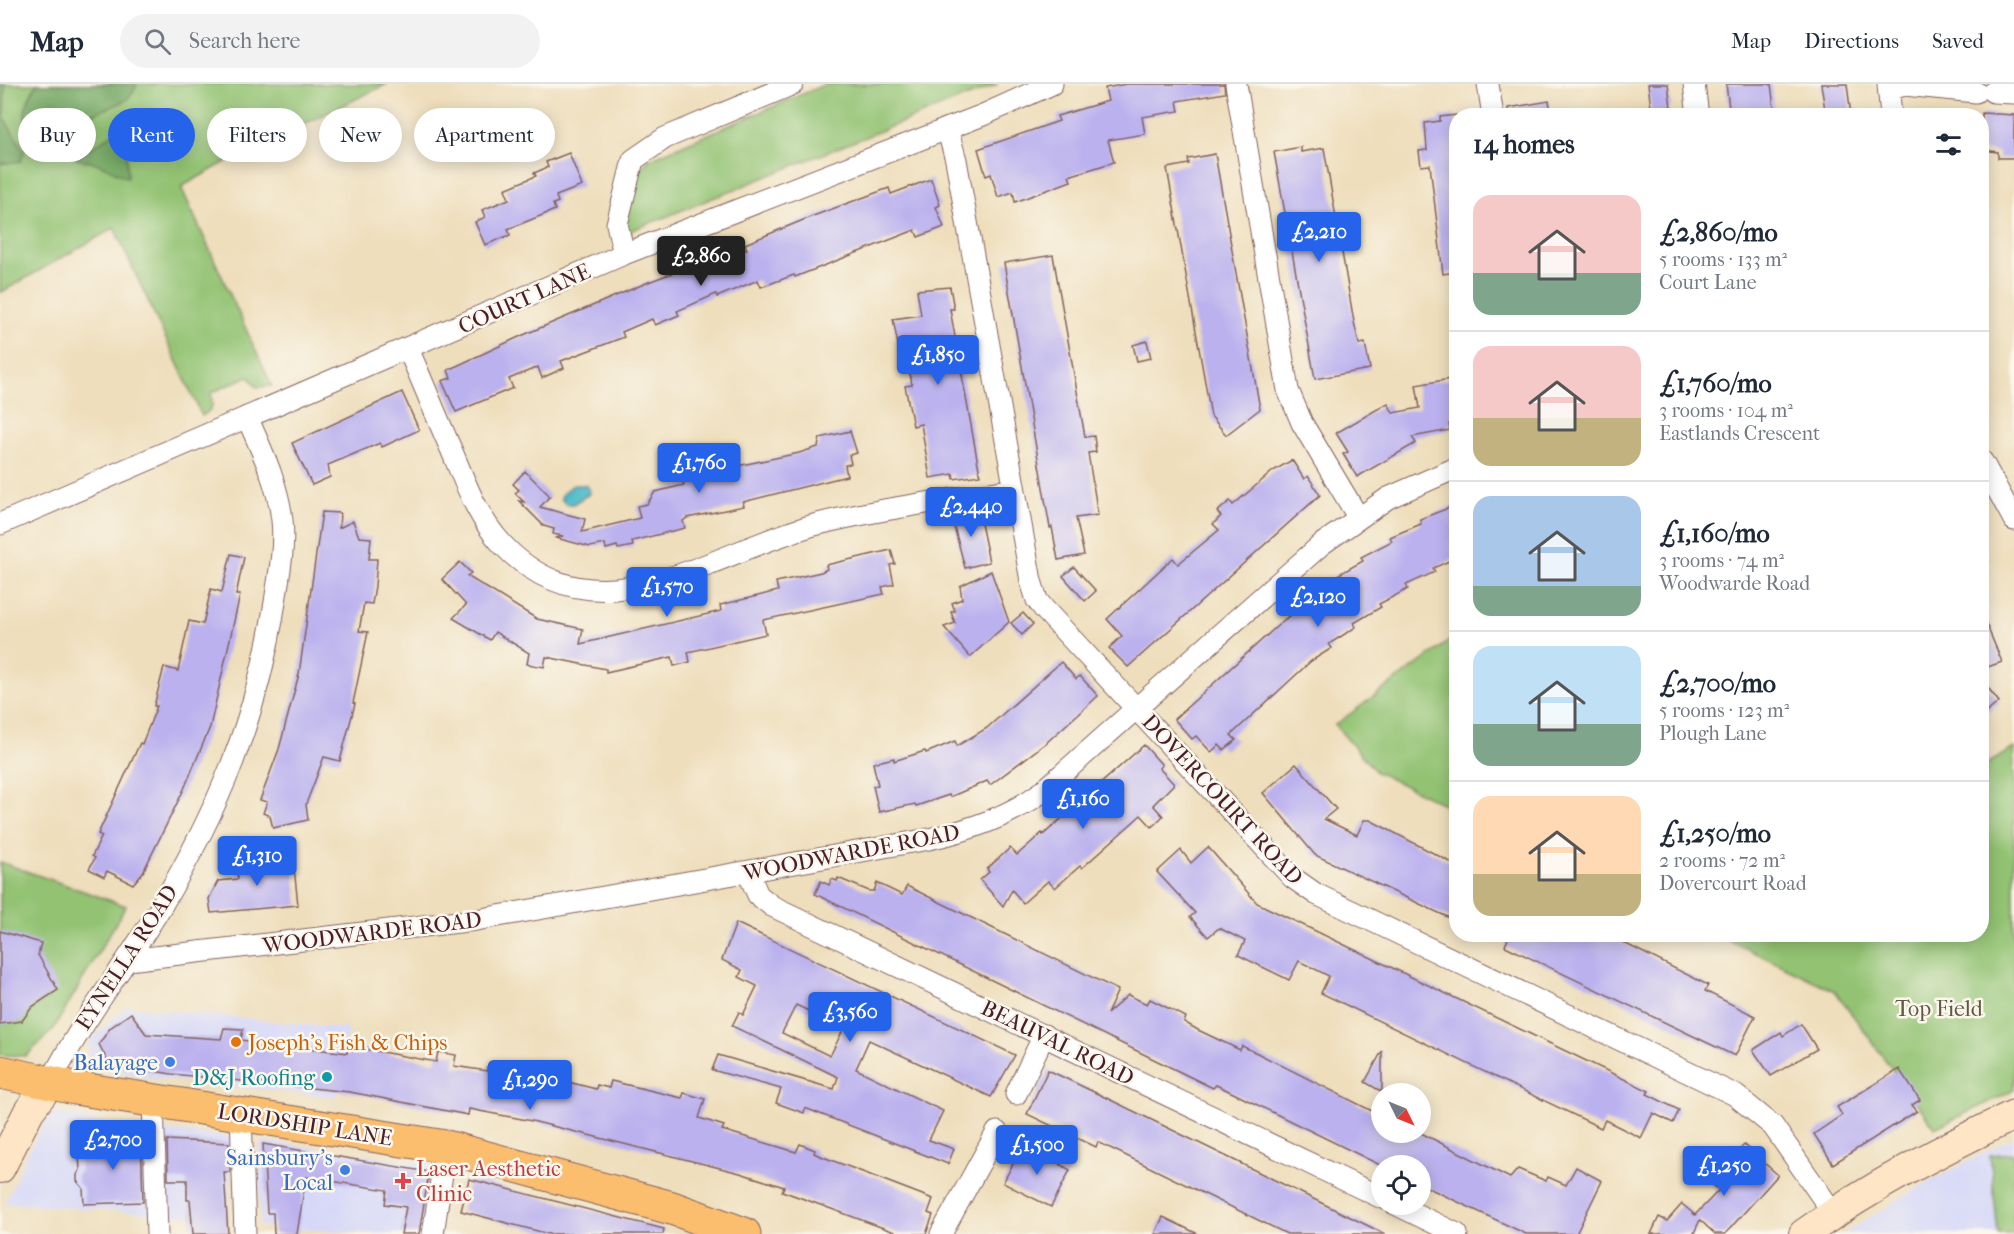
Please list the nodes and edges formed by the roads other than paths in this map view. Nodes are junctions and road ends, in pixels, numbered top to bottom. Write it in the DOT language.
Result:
graph roads {
  1 [pos="793,84"];
  2 [pos="1052,84"];
  3 [pos="1236,84"];
  4 [pos="1488,84"];
  5 [pos="1694,84"];
  6 [pos="1888,87"];
  7 [pos="2014,93"];
  8 [pos="1492,108"];
  9 [pos="1697,108"];
  10 [pos="1890,108"];
  11 [pos="947,128"];
  12 [pos="624,254"];
  13 [pos="408,349"];
  14 [pos="247,417"];
  15 [pos="1449,471"];
  16 [pos="1989,474"];
  17 [pos="1014,489"];
  18 [pos="1358,517"];
  19 [pos="2014,520"];
  20 [pos="0,524"];
  21 [pos="1137,707"];
  22 [pos="748,872"];
  23 [pos="128,960"];
  24 [pos="1044,1035"];
  25 [pos="0,1072"];
  26 [pos="50,1083"];
  27 [pos="1016,1094"];
  28 [pos="153,1099"];
  29 [pos="241,1114"];
  30 [pos="2014,1114"];
  31 [pos="997,1132"];
  32 [pos="446,1147"];
  33 [pos="0,1168"];
  34 [pos="1371,1193"];
  35 [pos="1833,1213"];
  36 [pos="1418,1215"];
  37 [pos="157,1234"];
  38 [pos="245,1234"];
  39 [pos="433,1234"];
  40 [pos="744,1234"];
  41 [pos="942,1234"];
  42 [pos="1457,1234"];
  43 [pos="1804,1234"];
  1 -- 12 [label="street"];
  2 -- 11 [label="street, COURT LANE"];
  3 -- 18 [label="street"];
  4 -- 8 [label="street"];
  5 -- 9 [label="street"];
  6 -- 7 [label="street"];
  6 -- 10 [label="street"];
  11 -- 12 [label="street, COURT LANE"];
  11 -- 17 [label="street, DOVERCOURT ROAD"];
  12 -- 13 [label="street, COURT LANE"];
  13 -- 14 [label="street, COURT LANE"];
  13 -- 17 [label="street"];
  14 -- 20 [label="street, COURT LANE"];
  14 -- 23 [label="street, EYNELLA ROAD"];
  15 -- 18 [label="street, WOODWARDE ROAD"];
  16 -- 19 [label="street"];
  17 -- 21 [label="street, DOVERCOURT ROAD"];
  18 -- 21 [label="street, WOODWARDE ROAD"];
  21 -- 22 [label="street, WOODWARDE ROAD"];
  21 -- 35 [label="street, DOVERCOURT ROAD"];
  22 -- 23 [label="street, WOODWARDE ROAD"];
  22 -- 24 [label="street, BEAUVAL ROAD"];
  23 -- 26 [label="street, EYNELLA ROAD"];
  24 -- 27 [label="street"];
  24 -- 34 [label="street, BEAUVAL ROAD"];
  25 -- 26 [label="main road, LORDSHIP LANE"];
  26 -- 28 [label="main road, LORDSHIP LANE"];
  26 -- 33 [label="street"];
  28 -- 29 [label="main road, LORDSHIP LANE"];
  28 -- 37 [label="street"];
  29 -- 32 [label="main road, LORDSHIP LANE"];
  29 -- 38 [label="street"];
  30 -- 35 [label="street"];
  31 -- 41 [label="street"];
  32 -- 39 [label="street"];
  32 -- 40 [label="main road, LORDSHIP LANE"];
  35 -- 43 [label="street"];
  36 -- 42 [label="street"];
}
